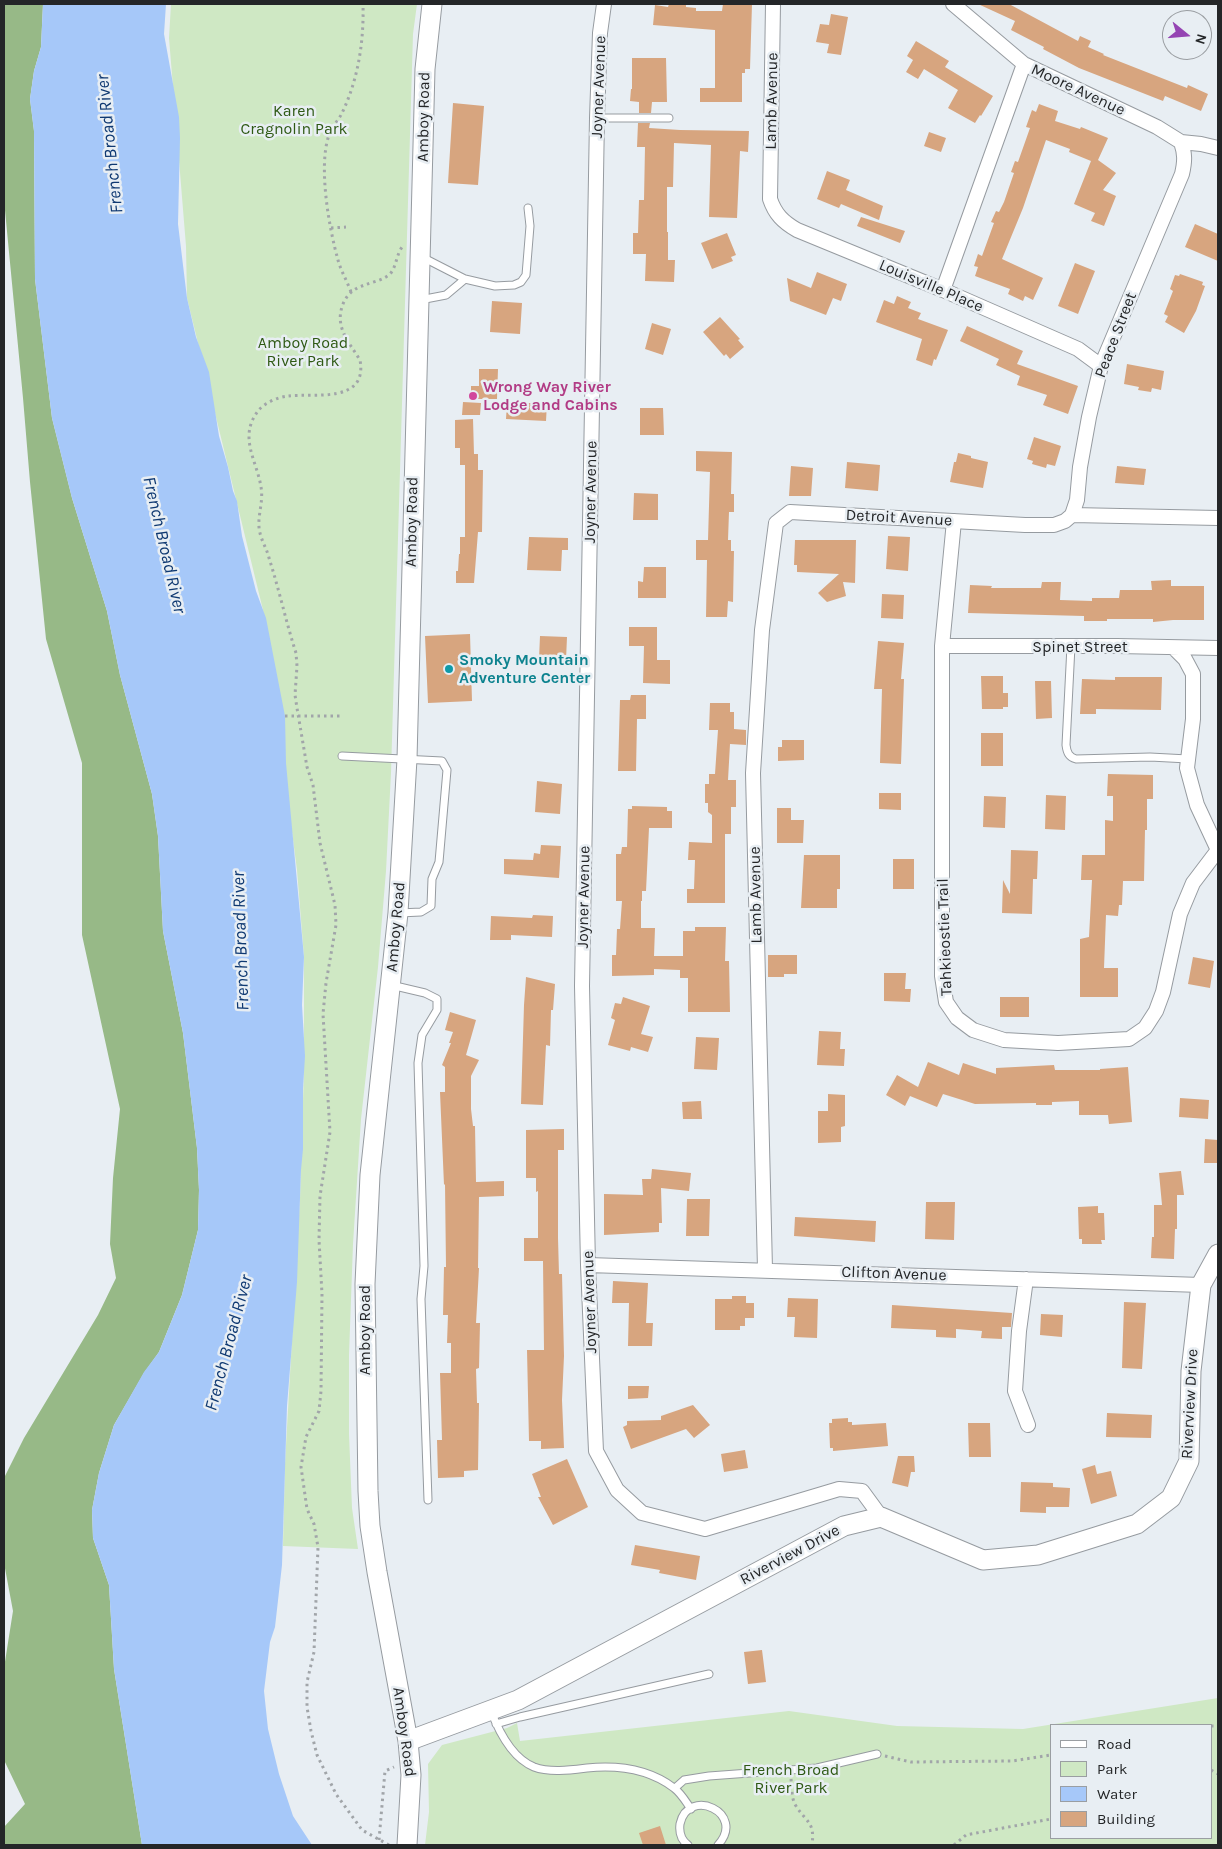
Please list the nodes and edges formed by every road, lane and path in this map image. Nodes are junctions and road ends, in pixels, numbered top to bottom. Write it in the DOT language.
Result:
graph roads {
  1 [pos="363,4"];
  2 [pos="432,4"];
  3 [pos="604,4"];
  4 [pos="773,4"];
  5 [pos="953,4"];
  6 [pos="1024,64"];
  7 [pos="597,118"];
  8 [pos="669,118"];
  9 [pos="1181,142"];
  10 [pos="1218,148"];
  11 [pos="770,198"];
  12 [pos="528,208"];
  13 [pos="346,227"];
  14 [pos="331,228"];
  15 [pos="404,240"];
  16 [pos="421,256"];
  17 [pos="465,279"];
  18 [pos="943,290"];
  19 [pos="351,292"];
  20 [pos="420,300"];
  21 [pos="1101,366"];
  22 [pos="1072,515"];
  23 [pos="1218,518"];
  24 [pos="954,521"];
  25 [pos="776,523"];
  26 [pos="942,646"];
  27 [pos="1071,646"];
  28 [pos="1174,648"];
  29 [pos="1218,648"];
  30 [pos="285,716"];
  31 [pos="298,716"];
  32 [pos="343,716"];
  33 [pos="342,756"];
  34 [pos="407,759"];
  35 [pos="1188,760"];
  36 [pos="1218,850"];
  37 [pos="398,913"];
  38 [pos="390,985"];
  39 [pos="1218,1254"];
  40 [pos="588,1265"];
  41 [pos="765,1269"];
  42 [pos="1026,1279"];
  43 [pos="1201,1284"];
  44 [pos="1028,1426"];
  45 [pos="428,1500"];
  46 [pos="881,1517"];
  47 [pos="709,1674"];
  48 [pos="493,1717"];
  49 [pos="520,1717"];
  50 [pos="409,1750"];
  51 [pos="877,1754"];
  52 [pos="1050,1755"];
  53 [pos="791,1771"];
  54 [pos="675,1788"];
  55 [pos="691,1808"];
  56 [pos="1050,1819"];
  57 [pos="379,1840"];
  58 [pos="389,1845"];
  59 [pos="407,1845"];
  60 [pos="688,1845"];
  61 [pos="718,1845"];
  62 [pos="812,1845"];
  63 [pos="954,1845"];
  1 -- 14 [label="path"];
  2 -- 16 [label="main road, Amboy Road"];
  3 -- 7 [label="street, Joyner Avenue"];
  4 -- 11 [label="street, Lamb Avenue"];
  5 -- 6 [label="street, Moore Avenue"];
  6 -- 9 [label="street, Moore Avenue"];
  6 -- 18 [label="street"];
  7 -- 8 [label="lane"];
  7 -- 40 [label="street, Joyner Avenue"];
  9 -- 10 [label="street, Moore Avenue"];
  9 -- 21 [label="street, Peace Street"];
  11 -- 18 [label="street, Louisville Place"];
  12 -- 17 [label="lane"];
  13 -- 14 [label="path"];
  14 -- 19 [label="path"];
  15 -- 19 [label="path"];
  16 -- 17 [label="lane"];
  16 -- 20 [label="main road, Amboy Road"];
  17 -- 20 [label="lane"];
  18 -- 21 [label="street, Louisville Place"];
  19 -- 31 [label="path"];
  20 -- 34 [label="main road, Amboy Road"];
  21 -- 22 [label="street, Peace Street"];
  22 -- 23 [label="street"];
  22 -- 24 [label="street, Detroit Avenue"];
  24 -- 25 [label="street, Detroit Avenue"];
  24 -- 26 [label="street, Tahkieostie Trail"];
  25 -- 41 [label="street, Lamb Avenue"];
  26 -- 27 [label="street, Spinet Street"];
  26 -- 36 [label="street, Tahkieostie Trail"];
  27 -- 28 [label="street, Spinet Street"];
  27 -- 35 [label="lane"];
  28 -- 29 [label="street, Spinet Street"];
  28 -- 35 [label="street, Tahkieostie Trail"];
  30 -- 31 [label="path"];
  31 -- 32 [label="path"];
  31 -- 57 [label="path"];
  33 -- 34 [label="lane"];
  34 -- 37 [label="main road, Amboy Road"];
  34 -- 37 [label="lane"];
  35 -- 36 [label="street, Tahkieostie Trail"];
  37 -- 38 [label="main road, Amboy Road"];
  38 -- 45 [label="lane"];
  38 -- 50 [label="main road, Amboy Road"];
  39 -- 43 [label="main road, Riverview Drive"];
  40 -- 41 [label="street, Clifton Avenue"];
  40 -- 46 [label="street, Joyner Avenue"];
  41 -- 42 [label="street, Clifton Avenue"];
  42 -- 43 [label="street, Clifton Avenue"];
  42 -- 44 [label="street"];
  43 -- 46 [label="main road, Riverview Drive"];
  46 -- 48 [label="main road, Riverview Drive"];
  47 -- 49 [label="lane"];
  48 -- 49 [label="lane"];
  48 -- 49 [label="lane"];
  48 -- 50 [label="main road, Riverview Drive"];
  48 -- 54 [label="lane"];
  50 -- 57 [label="path"];
  50 -- 59 [label="main road, Amboy Road"];
  51 -- 52 [label="path"];
  51 -- 53 [label="lane"];
  53 -- 54 [label="lane"];
  53 -- 62 [label="path"];
  54 -- 55 [label="lane"];
  55 -- 60 [label="lane"];
  55 -- 61 [label="lane"];
  56 -- 63 [label="path"];
  57 -- 58 [label="path"];
}
